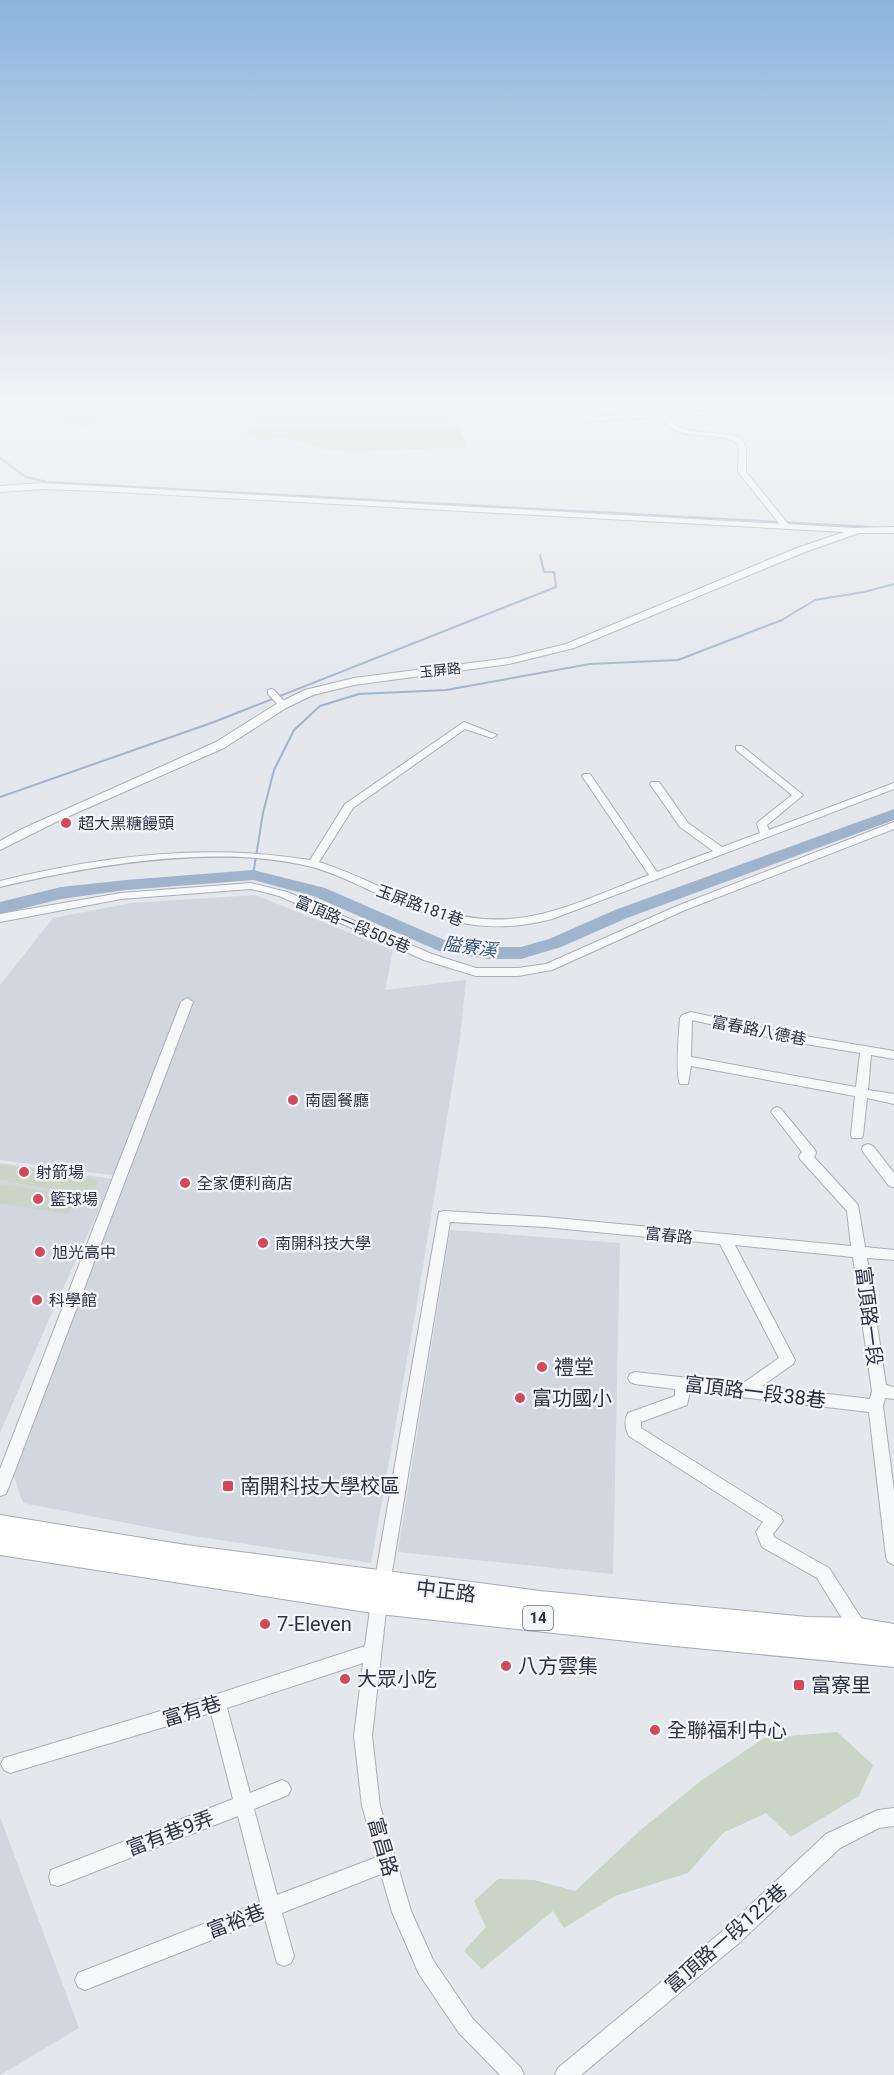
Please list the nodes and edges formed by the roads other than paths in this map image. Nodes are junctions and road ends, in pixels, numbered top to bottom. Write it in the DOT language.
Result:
graph roads {
  1 [pos="392,504"];
  2 [pos="768,504"];
  3 [pos="785,525"];
  4 [pos="858,530"];
  5 [pos="894,530"];
  6 [pos="492,735"];
  7 [pos="739,748"];
  8 [pos="587,776"];
  9 [pos="655,784"];
  10 [pos="894,786"];
  11 [pos="894,825"];
  12 [pos="765,834"];
  13 [pos="0,846"];
  14 [pos="720,851"];
  15 [pos="314,863"];
  16 [pos="654,876"];
  17 [pos="0,884"];
  18 [pos="0,918"];
  19 [pos="187,1002"];
  20 [pos="866,1050"];
  21 [pos="894,1055"];
  22 [pos="684,1060"];
  23 [pos="684,1081"];
  24 [pos="862,1093"];
  25 [pos="894,1099"];
  26 [pos="777,1112"];
  27 [pos="857,1135"];
  28 [pos="868,1149"];
  29 [pos="894,1182"];
  30 [pos="444,1216"];
  31 [pos="726,1240"];
  32 [pos="861,1252"];
  33 [pos="894,1256"];
  34 [pos="635,1378"];
  35 [pos="683,1384"];
  36 [pos="744,1391"];
  37 [pos="883,1397"];
  38 [pos="889,1468"];
  39 [pos="0,1489"];
  40 [pos="0,1526"];
  41 [pos="0,1544"];
  42 [pos="894,1557"];
  43 [pos="381,1593"];
  44 [pos="859,1630"];
  45 [pos="894,1636"];
  46 [pos="372,1652"];
  47 [pos="894,1654"];
  48 [pos="217,1704"];
  49 [pos="10,1764"];
  50 [pos="282,1789"];
  51 [pos="245,1803"];
  52 [pos="894,1817"];
  53 [pos="387,1862"];
  54 [pos="58,1876"];
  55 [pos="271,1907"];
  56 [pos="284,1956"];
  57 [pos="85,1980"];
  58 [pos="513,2075"];
  59 [pos="565,2075"];
  1 -- 3 [label="street"];
  2 -- 3 [label="street"];
  3 -- 4 [label="street"];
  4 -- 5 [label="street, 玉屏路"];
  4 -- 13 [label="street, 玉屏路"];
  6 -- 15 [label="street"];
  7 -- 12 [label="street"];
  8 -- 16 [label="street"];
  9 -- 14 [label="street"];
  10 -- 12 [label="street, 玉屏路181巷"];
  11 -- 18 [label="street, 富頂路一段505巷"];
  12 -- 14 [label="street, 玉屏路181巷"];
  14 -- 16 [label="street, 玉屏路181巷"];
  15 -- 16 [label="street, 玉屏路181巷"];
  15 -- 17 [label="street, 玉屏路181巷"];
  19 -- 39 [label="street"];
  20 -- 21 [label="street, 富春路八德巷"];
  20 -- 22 [label="street, 富春路八德巷"];
  20 -- 24 [label="street"];
  22 -- 23 [label="street, 富春路八德巷"];
  22 -- 24 [label="street"];
  24 -- 25 [label="street"];
  24 -- 27 [label="street"];
  26 -- 32 [label="street, 富頂路一段"];
  28 -- 29 [label="street"];
  30 -- 31 [label="street, 富春路"];
  30 -- 43 [label="street, 富昌路"];
  31 -- 32 [label="street, 富春路"];
  31 -- 36 [label="street"];
  32 -- 33 [label="street, 富春路"];
  32 -- 37 [label="street, 富頂路一段"];
  34 -- 35 [label="street, 富頂路一段38巷"];
  35 -- 36 [label="street, 富頂路一段38巷"];
  35 -- 44 [label="street"];
  36 -- 37 [label="street, 富頂路一段38巷"];
  37 -- 38 [label="street, 富頂路一段"];
  38 -- 42 [label="street, 富頂路一段"];
  40 -- 43 [label="main road, 中正路 / 14"];
  41 -- 43 [label="main road, 中正路 / 14"];
  43 -- 44 [label="main road, 中正路 / 14"];
  43 -- 46 [label="street, 富昌路"];
  43 -- 47 [label="main road, 中正路 / 14"];
  44 -- 45 [label="main road, 中正路 / 14"];
  46 -- 48 [label="street, 富有巷"];
  46 -- 53 [label="street, 富昌路"];
  48 -- 49 [label="street, 富有巷"];
  48 -- 51 [label="street"];
  50 -- 51 [label="street, 富有巷9弄"];
  51 -- 54 [label="street, 富有巷9弄"];
  51 -- 55 [label="street"];
  52 -- 59 [label="street, 富頂路一段122巷"];
  53 -- 55 [label="street, 富裕巷"];
  53 -- 58 [label="street, 富昌路"];
  55 -- 56 [label="street"];
  55 -- 57 [label="street, 富裕巷"];
}
